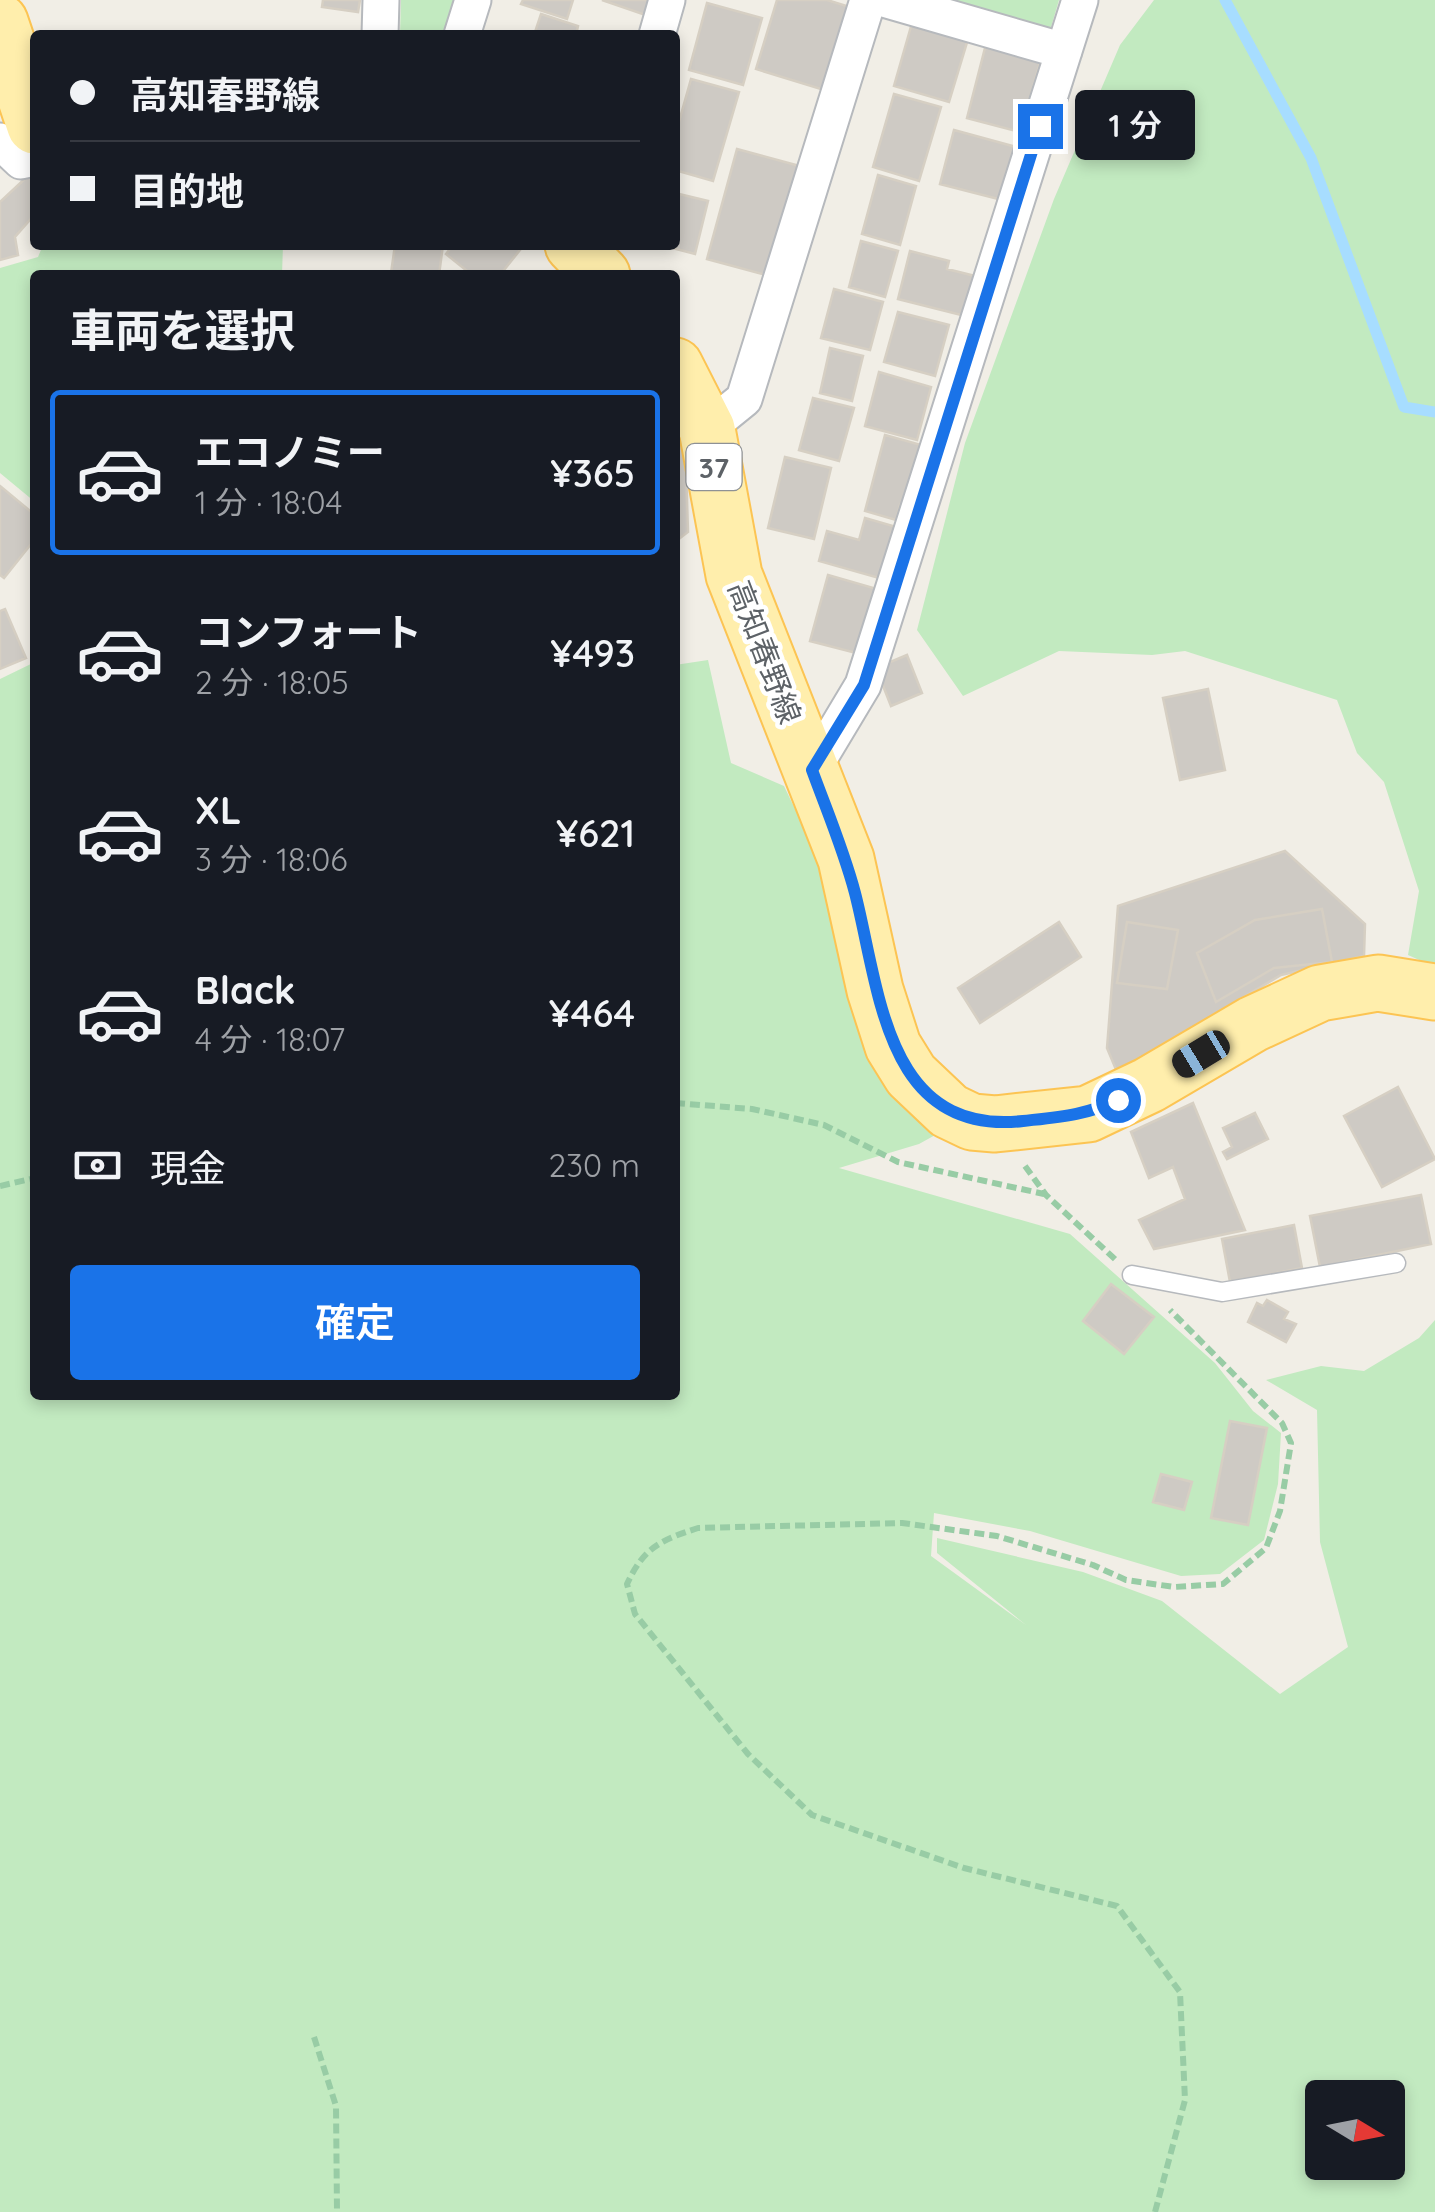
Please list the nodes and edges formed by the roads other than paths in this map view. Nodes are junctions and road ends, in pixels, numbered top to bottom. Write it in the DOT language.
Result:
graph roads {
  1 [pos="381,0"];
  2 [pos="473,0"];
  3 [pos="668,0"];
  4 [pos="868,0"];
  5 [pos="887,0"];
  6 [pos="1080,0"];
  7 [pos="0,22"];
  8 [pos="380,30"];
  9 [pos="464,30"];
  10 [pos="658,30"];
  11 [pos="1064,51"];
  12 [pos="30,111"];
  13 [pos="0,141"];
  14 [pos="30,159"];
  15 [pos="680,376"];
  16 [pos="707,429"];
  17 [pos="812,770"];
  18 [pos="1435,992"];
  19 [pos="1396,1264"];
  20 [pos="1132,1275"];
  1 -- 8 [label="street"];
  2 -- 9 [label="street"];
  3 -- 10 [label="street"];
  4 -- 16 [label="street"];
  5 -- 11 [label="street"];
  6 -- 11 [label="street"];
  7 -- 12 [label="main road"];
  11 -- 17 [label="street"];
  13 -- 14 [label="street"];
  15 -- 16 [label="main road, 高知春野線 / 37"];
  16 -- 17 [label="main road, 高知春野線 / 37"];
  17 -- 18 [label="main road, 高知春野線 / 37"];
  19 -- 20 [label="lane"];
}
